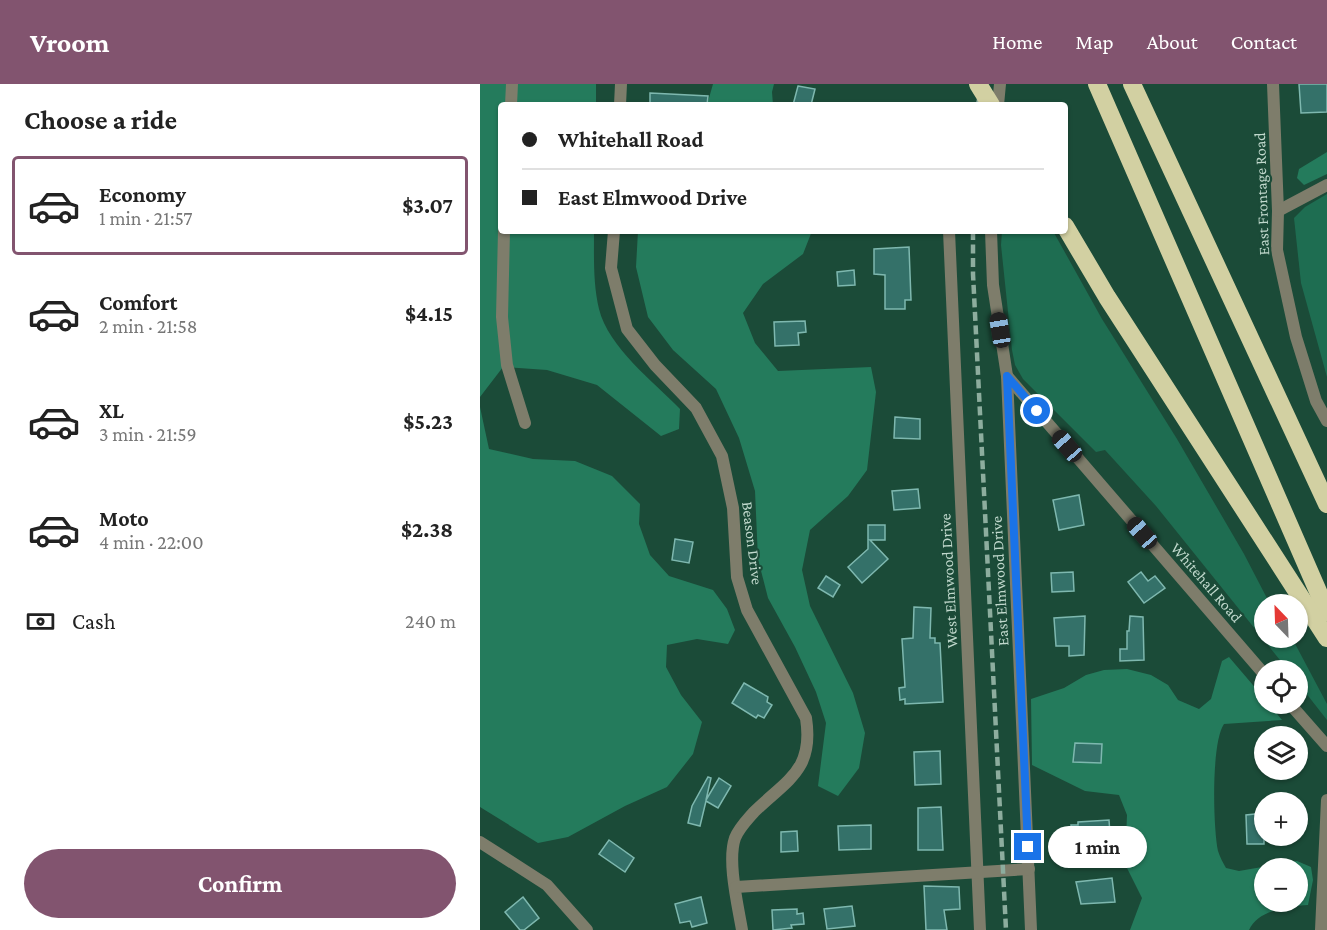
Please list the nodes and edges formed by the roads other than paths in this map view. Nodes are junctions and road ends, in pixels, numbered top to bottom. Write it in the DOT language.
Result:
graph roads {
  1 [pos="512,84"];
  2 [pos="621,84"];
  3 [pos="978,84"];
  4 [pos="1000,84"];
  5 [pos="1097,84"];
  6 [pos="1132,84"];
  7 [pos="1273,84"];
  8 [pos="511,102"];
  9 [pos="620,102"];
  10 [pos="989,102"];
  11 [pos="998,102"];
  12 [pos="1327,185"];
  13 [pos="1278,211"];
  14 [pos="1068,231"];
  15 [pos="504,234"];
  16 [pos="614,234"];
  17 [pos="949,234"];
  18 [pos="991,234"];
  19 [pos="1007,376"];
  20 [pos="1327,421"];
  21 [pos="525,423"];
  22 [pos="1327,504"];
  23 [pos="1327,612"];
  24 [pos="1327,638"];
  25 [pos="1254,662"];
  26 [pos="1299,714"];
  27 [pos="1327,746"];
  28 [pos="1327,800"];
  29 [pos="480,842"];
  30 [pos="1029,869"];
  31 [pos="977,871"];
  32 [pos="735,887"];
  33 [pos="587,930"];
  34 [pos="742,930"];
  35 [pos="980,930"];
  36 [pos="1031,930"];
  37 [pos="1321,930"];
  1 -- 8 [label="street"];
  2 -- 9 [label="street"];
  3 -- 10 [label="highway, bridge"];
  4 -- 11 [label="street"];
  5 -- 23 [label="highway"];
  6 -- 22 [label="highway"];
  7 -- 13 [label="street, East Frontage Road"];
  12 -- 13 [label="street"];
  13 -- 20 [label="street, East Frontage Road"];
  14 -- 24 [label="highway"];
  15 -- 21 [label="street"];
  16 -- 32 [label="street, Beason Drive"];
  17 -- 31 [label="street, West Elmwood Drive"];
  18 -- 19 [label="street, East Elmwood Drive"];
  19 -- 25 [label="street, Whitehall Road"];
  19 -- 30 [label="street, East Elmwood Drive"];
  26 -- 27 [label="street"];
  28 -- 37 [label="street"];
  29 -- 33 [label="street"];
  30 -- 31 [label="street"];
  30 -- 36 [label="street, East Elmwood Drive"];
  31 -- 32 [label="street"];
  31 -- 35 [label="street, West Elmwood Drive"];
  32 -- 34 [label="street, Beason Drive"];
}
